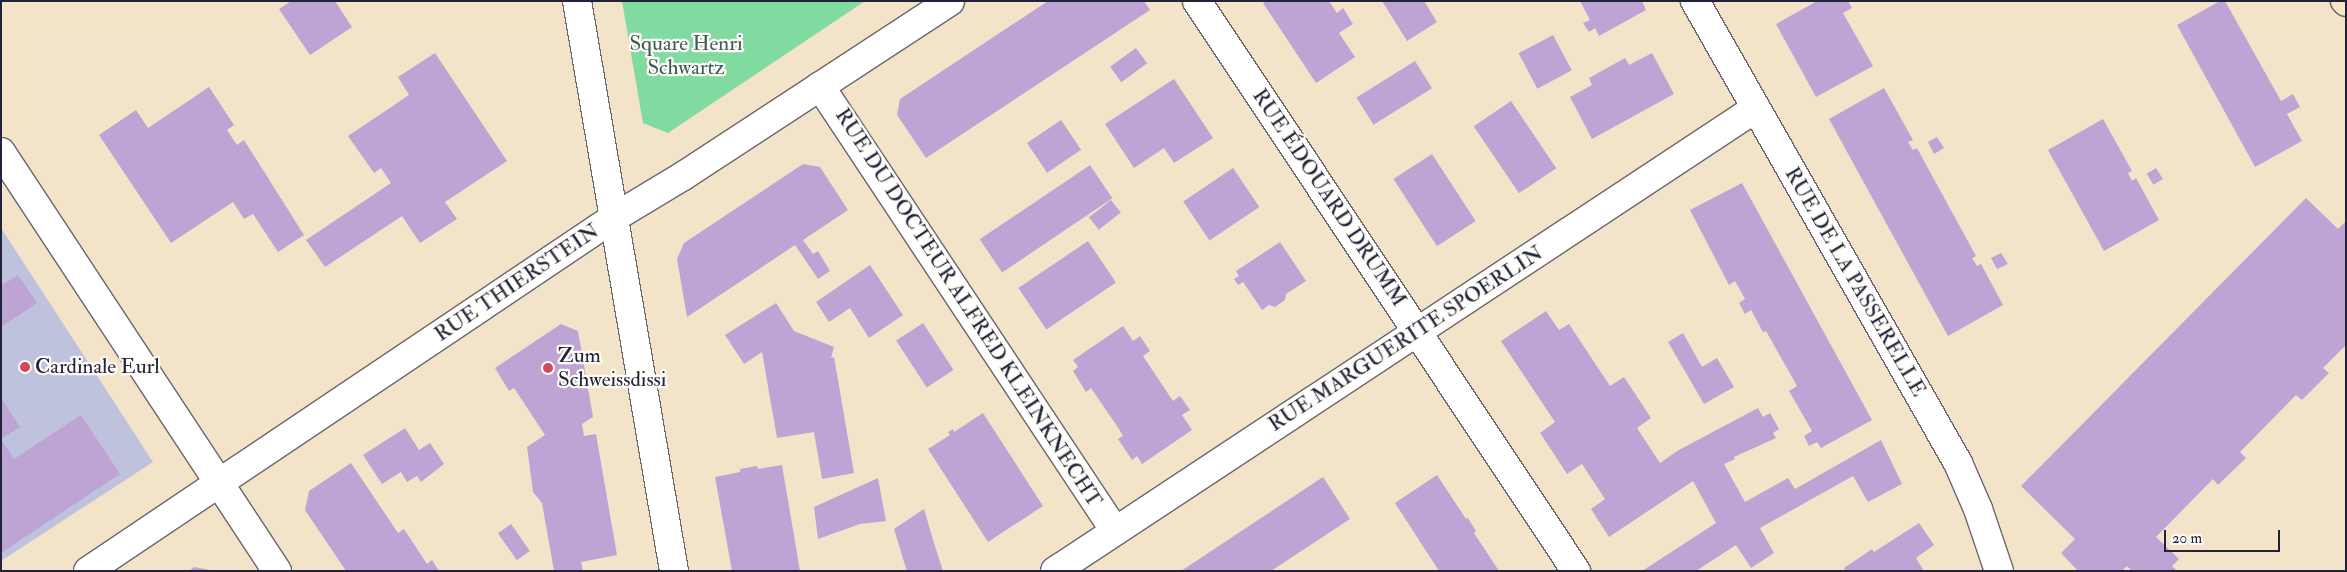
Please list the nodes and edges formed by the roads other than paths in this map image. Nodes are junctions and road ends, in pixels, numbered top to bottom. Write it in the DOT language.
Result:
graph roads {
  1 [pos="577,1"];
  2 [pos="950,1"];
  3 [pos="1197,1"];
  4 [pos="1696,1"];
  5 [pos="820,86"];
  6 [pos="1756,108"];
  7 [pos="1,152"];
  8 [pos="614,217"];
  9 [pos="1418,331"];
  10 [pos="219,483"];
  11 [pos="1115,531"];
  12 [pos="88,571"];
  13 [pos="277,571"];
  14 [pos="674,571"];
  15 [pos="1055,571"];
  16 [pos="1576,571"];
  17 [pos="1999,571"];
  1 -- 8 [label="street"];
  2 -- 5 [label="street, RUE THIERSTEIN"];
  3 -- 9 [label="street, RUE ÉDOUARD DRUMM"];
  4 -- 6 [label="street, RUE DE LA PASSERELLE"];
  5 -- 8 [label="street, RUE THIERSTEIN"];
  5 -- 11 [label="street, RUE DU DOCTEUR ALFRED KLEINKNECHT"];
  6 -- 9 [label="street, RUE MARGUERITE SPOERLIN"];
  6 -- 17 [label="street, RUE DE LA PASSERELLE"];
  7 -- 10 [label="street"];
  8 -- 10 [label="street, RUE THIERSTEIN"];
  8 -- 14 [label="street"];
  9 -- 11 [label="street, RUE MARGUERITE SPOERLIN"];
  9 -- 16 [label="street, RUE ÉDOUARD DRUMM"];
  10 -- 12 [label="street, RUE THIERSTEIN"];
  10 -- 13 [label="street"];
  11 -- 15 [label="street, RUE MARGUERITE SPOERLIN"];
}
